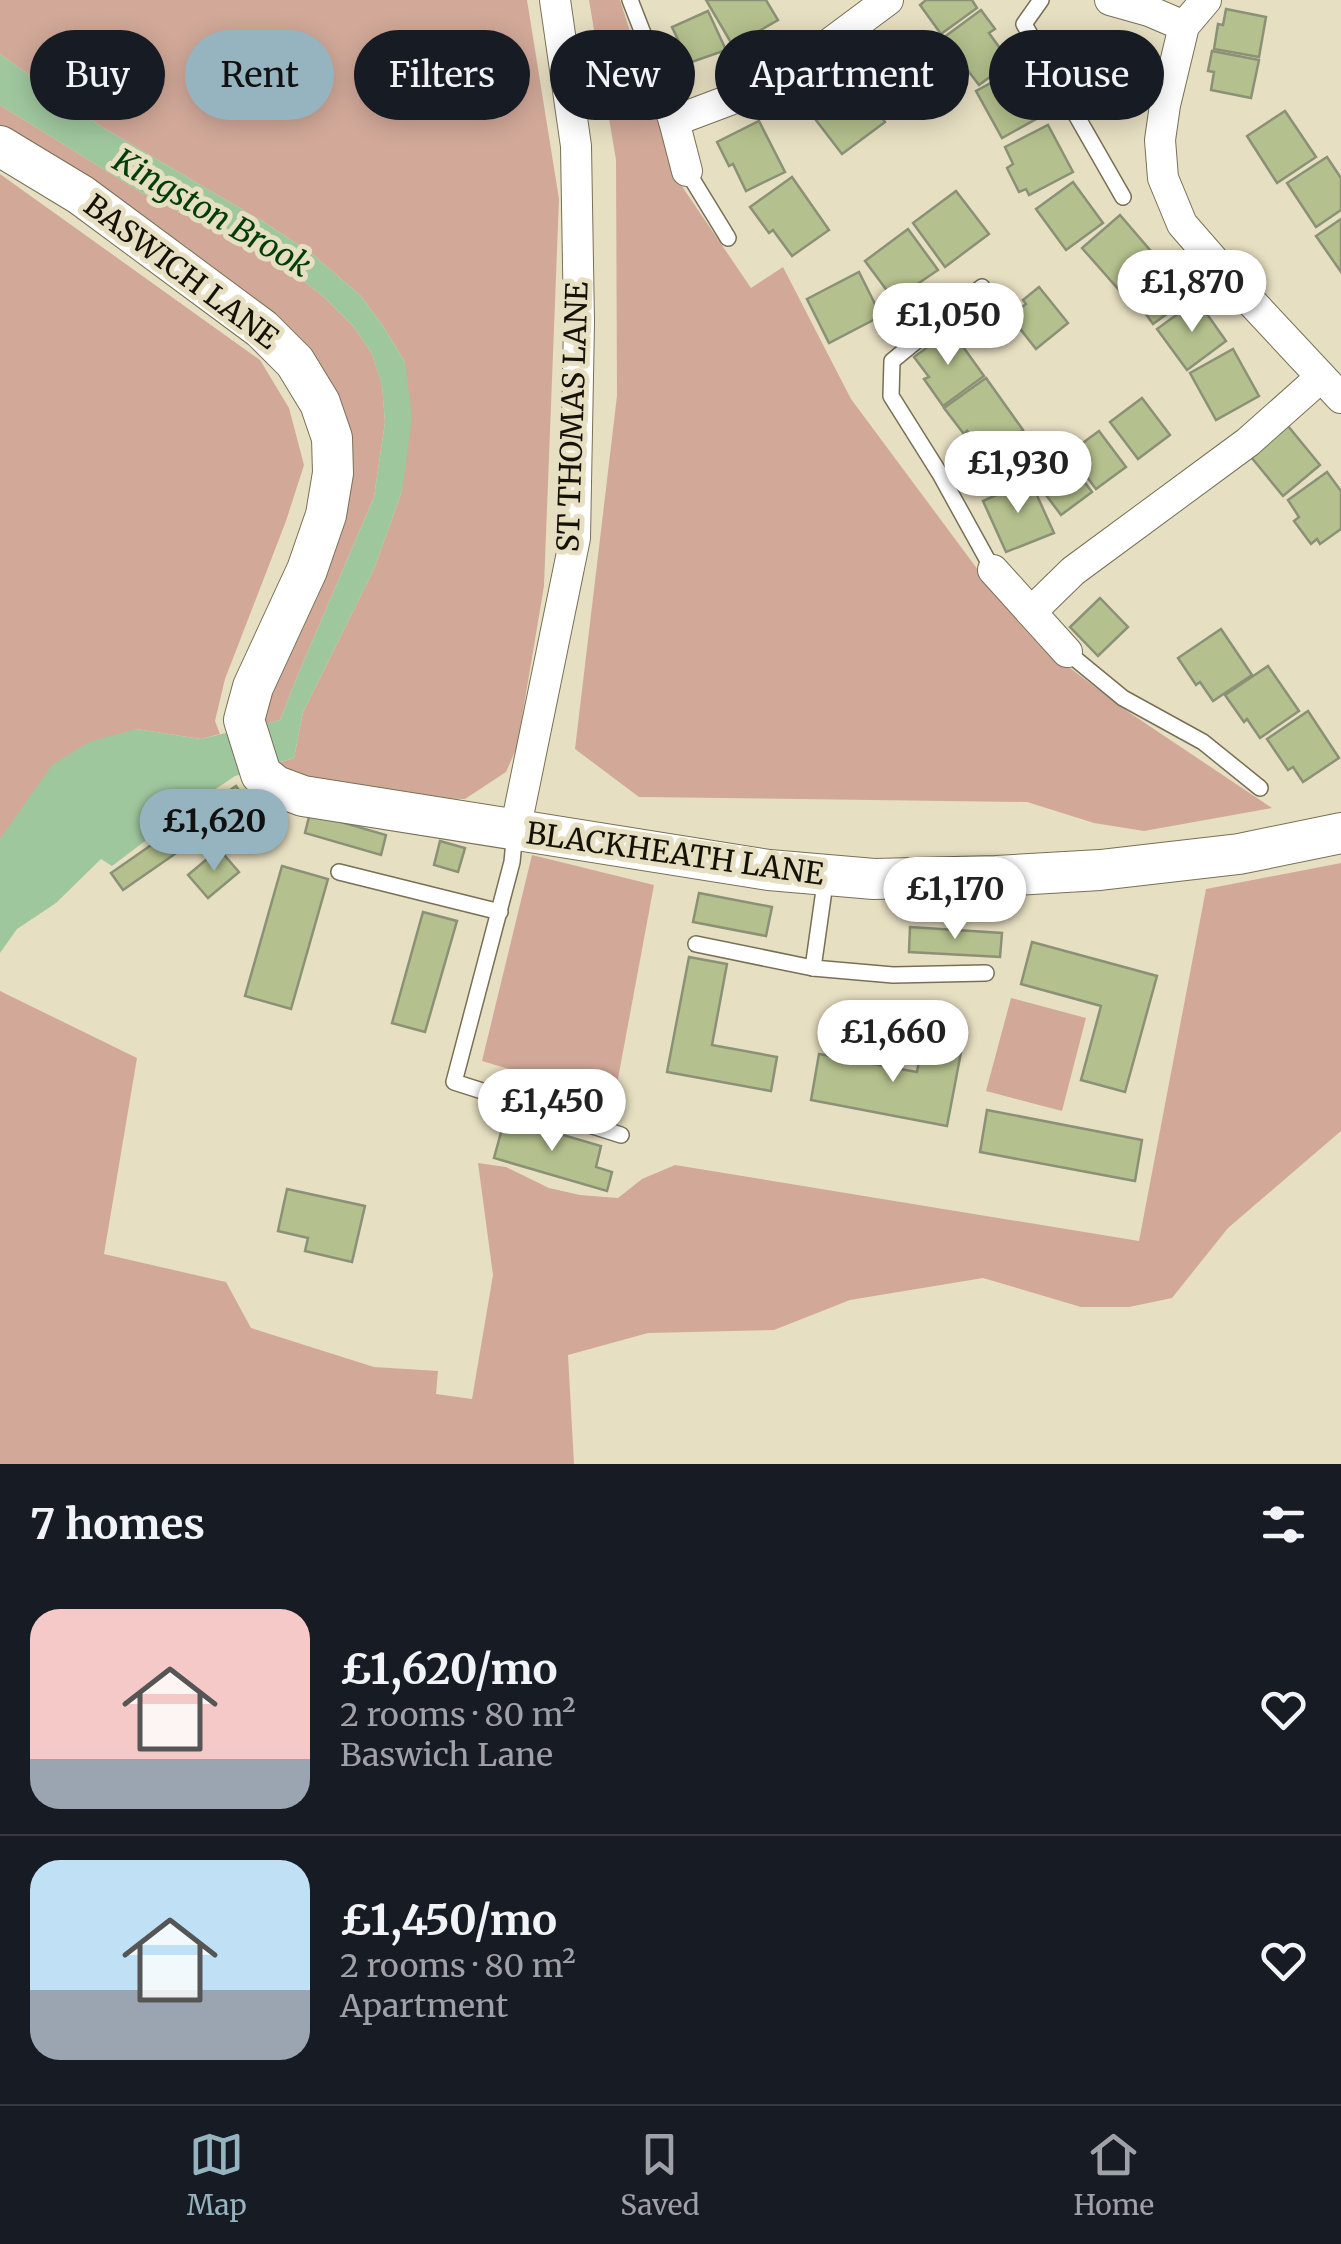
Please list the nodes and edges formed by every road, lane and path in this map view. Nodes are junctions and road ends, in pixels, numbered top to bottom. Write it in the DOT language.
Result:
graph roads {
  1 [pos="554,0"];
  2 [pos="630,0"];
  3 [pos="888,0"];
  4 [pos="1041,0"];
  5 [pos="1110,0"];
  6 [pos="1206,0"];
  7 [pos="1184,26"];
  8 [pos="642,30"];
  9 [pos="674,121"];
  10 [pos="0,146"];
  11 [pos="687,171"];
  12 [pos="1123,197"];
  13 [pos="728,238"];
  14 [pos="982,287"];
  15 [pos="1331,388"];
  16 [pos="993,570"];
  17 [pos="1030,612"];
  18 [pos="1067,652"];
  19 [pos="1260,788"];
  20 [pos="427,816"];
  21 [pos="515,831"];
  22 [pos="1341,833"];
  23 [pos="339,872"];
  24 [pos="826,876"];
  25 [pos="500,912"];
  26 [pos="696,944"];
  27 [pos="813,968"];
  28 [pos="986,973"];
  29 [pos="621,1134"];
  1 -- 21 [label="street, ST THOMAS LANE"];
  2 -- 8 [label="lane"];
  3 -- 9 [label="street"];
  4 -- 12 [label="lane"];
  5 -- 7 [label="street"];
  6 -- 7 [label="street"];
  7 -- 15 [label="street"];
  9 -- 11 [label="street"];
  10 -- 20 [label="street, BASWICH LANE"];
  11 -- 13 [label="lane"];
  14 -- 16 [label="lane"];
  15 -- 17 [label="street"];
  16 -- 17 [label="street"];
  17 -- 18 [label="street"];
  18 -- 19 [label="lane"];
  20 -- 21 [label="street, BLACKHEATH LANE"];
  21 -- 24 [label="street, BLACKHEATH LANE"];
  21 -- 25 [label="lane"];
  22 -- 24 [label="street, BLACKHEATH LANE"];
  23 -- 25 [label="lane"];
  24 -- 27 [label="lane"];
  25 -- 29 [label="lane"];
  26 -- 27 [label="lane"];
  27 -- 28 [label="lane"];
}
